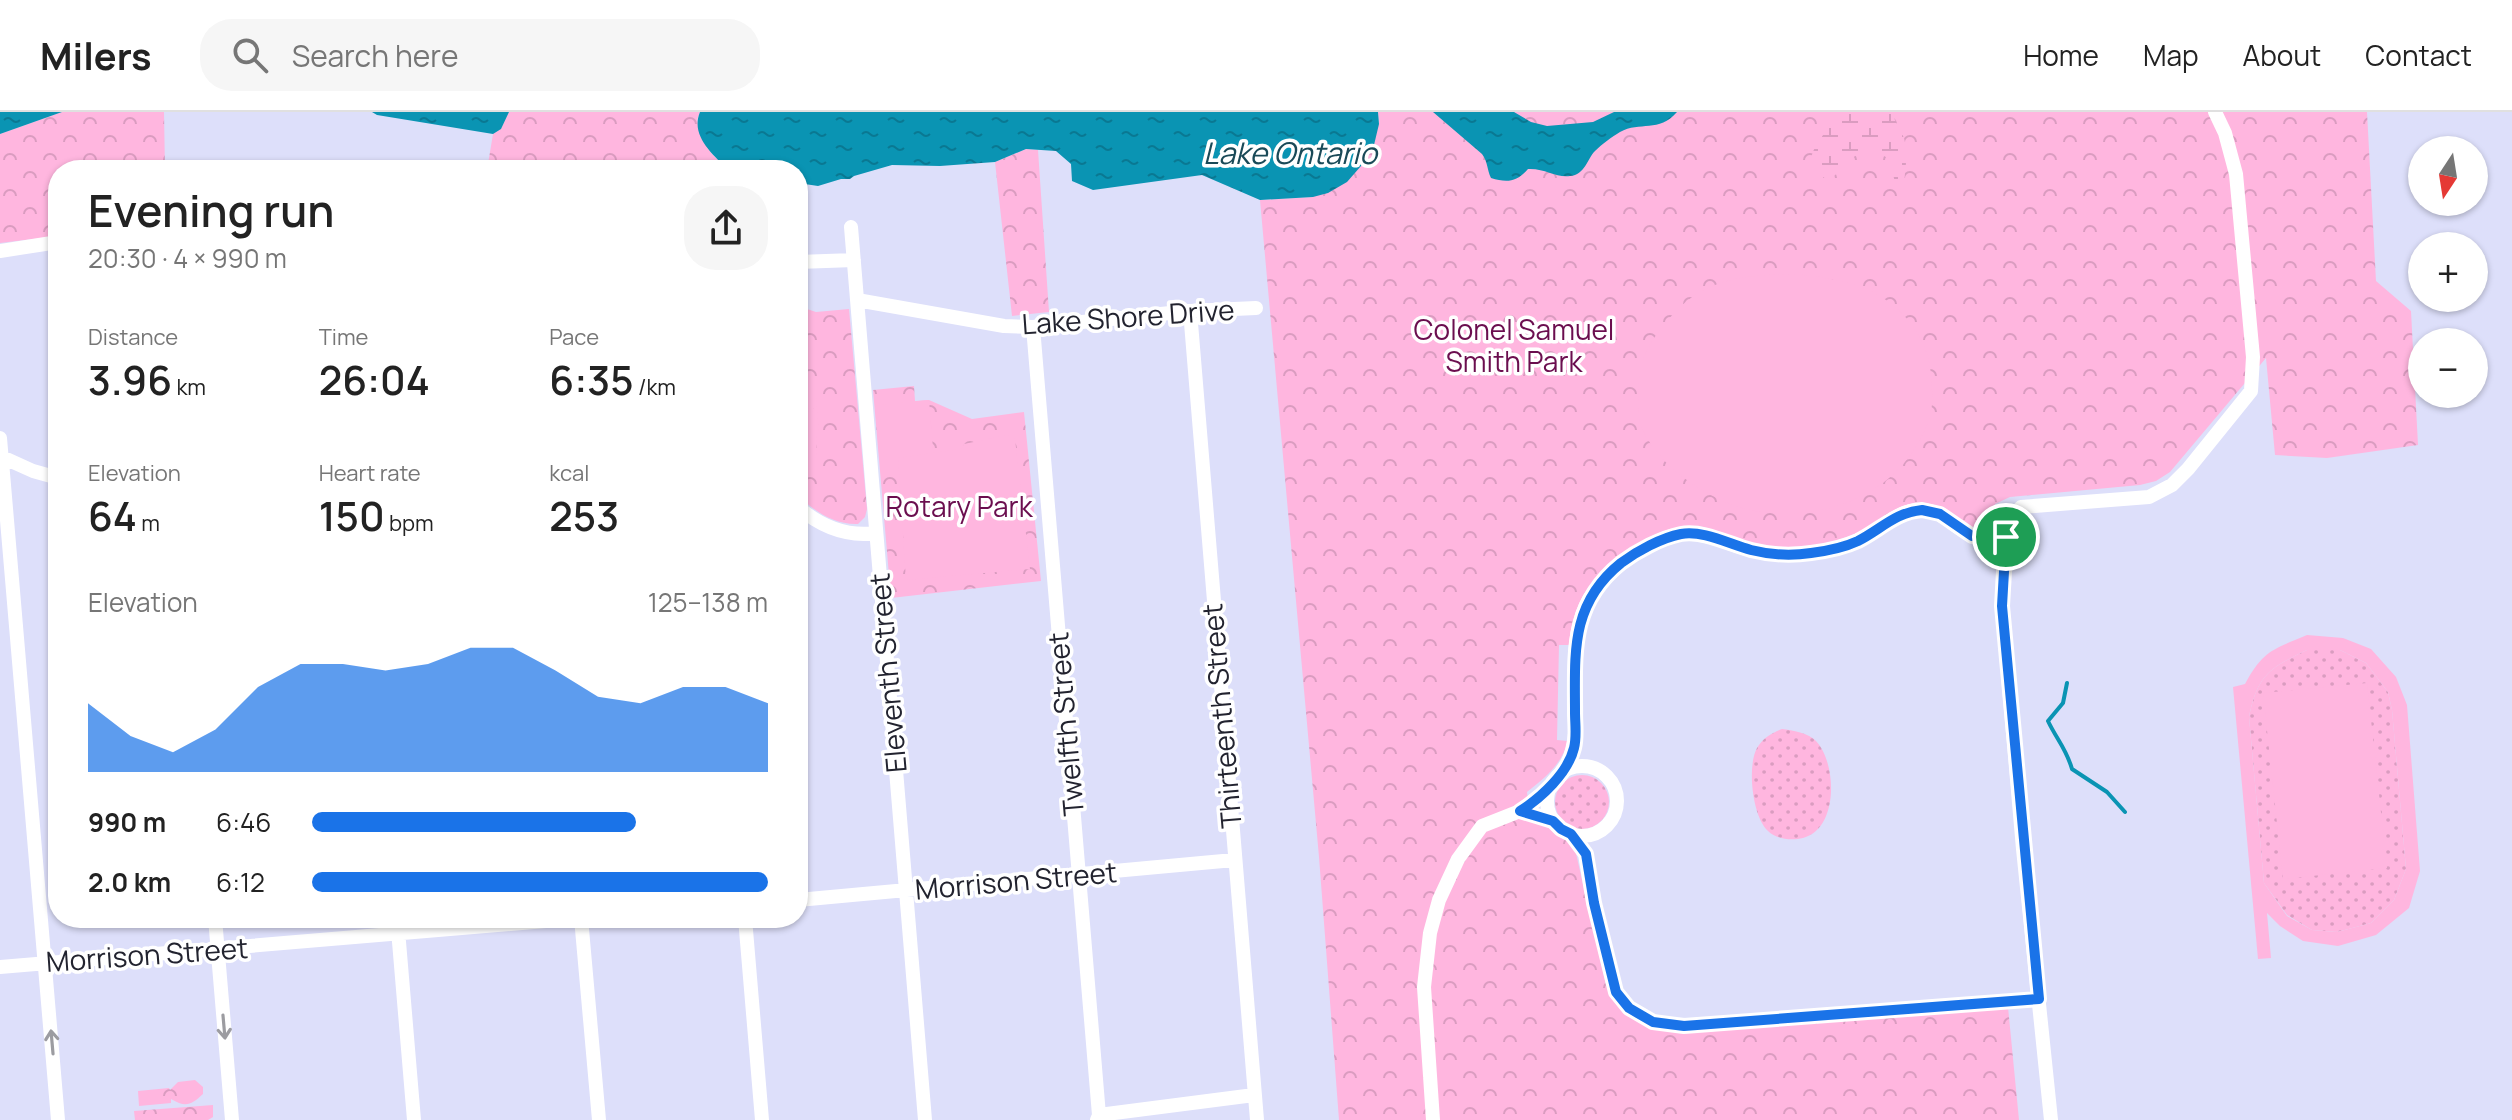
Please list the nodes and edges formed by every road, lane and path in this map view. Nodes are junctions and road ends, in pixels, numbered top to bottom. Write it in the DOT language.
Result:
graph roads {
  1 [pos="2215,112"];
  2 [pos="851,227"];
  3 [pos="48,244"];
  4 [pos="0,251"];
  5 [pos="854,260"];
  6 [pos="808,262"];
  7 [pos="857,300"];
  8 [pos="1256,308"];
  9 [pos="1190,311"];
  10 [pos="1033,327"];
  11 [pos="0,438"];
  12 [pos="1,457"];
  13 [pos="48,475"];
  14 [pos="808,515"];
  15 [pos="876,533"];
  16 [pos="2006,537"];
  17 [pos="1575,747"];
  18 [pos="1586,766"];
  19 [pos="1564,771"];
  20 [pos="1550,788"];
  21 [pos="1520,811"];
  22 [pos="1553,821"];
  23 [pos="1571,834"];
  24 [pos="1594,834"];
  25 [pos="1586,854"];
  26 [pos="1234,860"];
  27 [pos="1079,876"];
  28 [pos="906,890"];
  29 [pos="808,899"];
  30 [pos="216,928"];
  31 [pos="398,928"];
  32 [pos="467,928"];
  33 [pos="582,928"];
  34 [pos="746,928"];
  35 [pos="399,934"];
  36 [pos="218,950"];
  37 [pos="45,962"];
  38 [pos="0,967"];
  39 [pos="2039,999"];
  40 [pos="1254,1095"];
  41 [pos="1098,1118"];
  42 [pos="58,1120"];
  43 [pos="232,1120"];
  44 [pos="414,1120"];
  45 [pos="599,1120"];
  46 [pos="762,1120"];
  47 [pos="925,1120"];
  48 [pos="1257,1120"];
  49 [pos="1433,1120"];
  50 [pos="2051,1120"];
  1 -- 16 [label="street"];
  2 -- 5 [label="street, Eleventh Street"];
  3 -- 4 [label="street"];
  5 -- 6 [label="street"];
  5 -- 7 [label="street, Eleventh Street"];
  7 -- 10 [label="street, Lake Shore Drive"];
  7 -- 15 [label="street, Eleventh Street"];
  8 -- 9 [label="street, Lake Shore Drive"];
  9 -- 10 [label="street, Lake Shore Drive"];
  9 -- 26 [label="street, Thirteenth Street"];
  10 -- 27 [label="street, Twelfth Street"];
  11 -- 12 [label="street"];
  12 -- 13 [label="street"];
  12 -- 37 [label="street"];
  14 -- 15 [label="street"];
  15 -- 28 [label="street, Eleventh Street"];
  16 -- 17 [label="street"];
  16 -- 39 [label="street"];
  17 -- 18 [label="street"];
  17 -- 19 [label="street"];
  18 -- 19 [label="street"];
  18 -- 24 [label="street"];
  19 -- 20 [label="street"];
  20 -- 21 [label="street"];
  20 -- 22 [label="street"];
  21 -- 22 [label="street"];
  21 -- 49 [label="street"];
  22 -- 23 [label="street"];
  23 -- 24 [label="street"];
  23 -- 25 [label="street"];
  24 -- 25 [label="street"];
  25 -- 39 [label="street"];
  26 -- 27 [label="street, Morrison Street"];
  26 -- 40 [label="street, Thirteenth Street"];
  27 -- 28 [label="street, Morrison Street"];
  27 -- 41 [label="street, Twelfth Street"];
  28 -- 29 [label="street, Morrison Street"];
  28 -- 47 [label="street, Eleventh Street"];
  30 -- 36 [label="street"];
  31 -- 35 [label="street"];
  32 -- 35 [label="street, Morrison Street"];
  33 -- 45 [label="street"];
  34 -- 46 [label="street"];
  35 -- 36 [label="street, Morrison Street"];
  35 -- 44 [label="street"];
  36 -- 37 [label="street, Morrison Street"];
  36 -- 43 [label="street, one-way"];
  37 -- 38 [label="street, Morrison Street"];
  42 -- 37 [label="street, one-way"];
  39 -- 50 [label="street"];
  40 -- 41 [label="street"];
  40 -- 48 [label="street, Thirteenth Street"];
}
